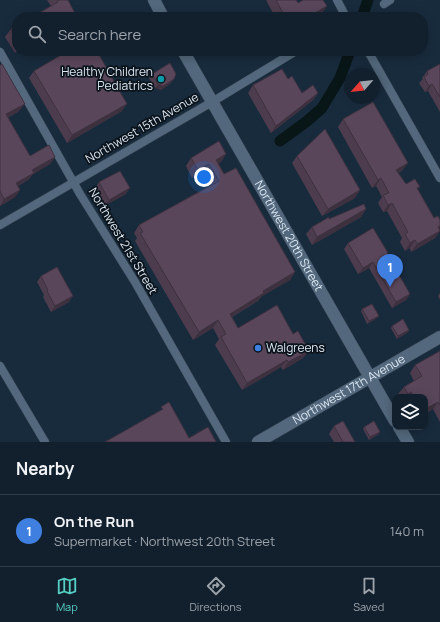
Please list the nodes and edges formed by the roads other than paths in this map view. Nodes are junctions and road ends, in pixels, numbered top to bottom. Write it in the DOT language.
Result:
graph roads {
  1 [pos="154,0"];
  2 [pos="337,0"];
  3 [pos="161,12"];
  4 [pos="343,12"];
  5 [pos="0,52"];
  6 [pos="186,56"];
  7 [pos="288,56"];
  8 [pos="371,56"];
  9 [pos="212,102"];
  10 [pos="440,178"];
  11 [pos="73,181"];
  12 [pos="0,225"];
  13 [pos="440,337"];
  14 [pos="0,366"];
  15 [pos="370,377"];
  16 [pos="392,416"];
  17 [pos="401,430"];
  18 [pos="45,442"];
  19 [pos="226,442"];
  20 [pos="258,442"];
  21 [pos="408,442"];
  1 -- 3 [label="main road"];
  2 -- 4 [label="street"];
  5 -- 11 [label="street, Northwest 21st Street"];
  6 -- 9 [label="main road, Northwest 20th Street"];
  7 -- 9 [label="street, Northwest 15th Avenue"];
  8 -- 10 [label="street"];
  9 -- 11 [label="street, Northwest 15th Avenue"];
  9 -- 15 [label="main road, Northwest 20th Street"];
  11 -- 12 [label="street, Northwest 15th Avenue"];
  11 -- 19 [label="street, Northwest 21st Street"];
  13 -- 15 [label="main road, Northwest 17th Avenue"];
  14 -- 18 [label="street"];
  15 -- 16 [label="main road, Northwest 20th Street"];
  15 -- 20 [label="main road, Northwest 17th Avenue"];
  17 -- 21 [label="main road"];
}
